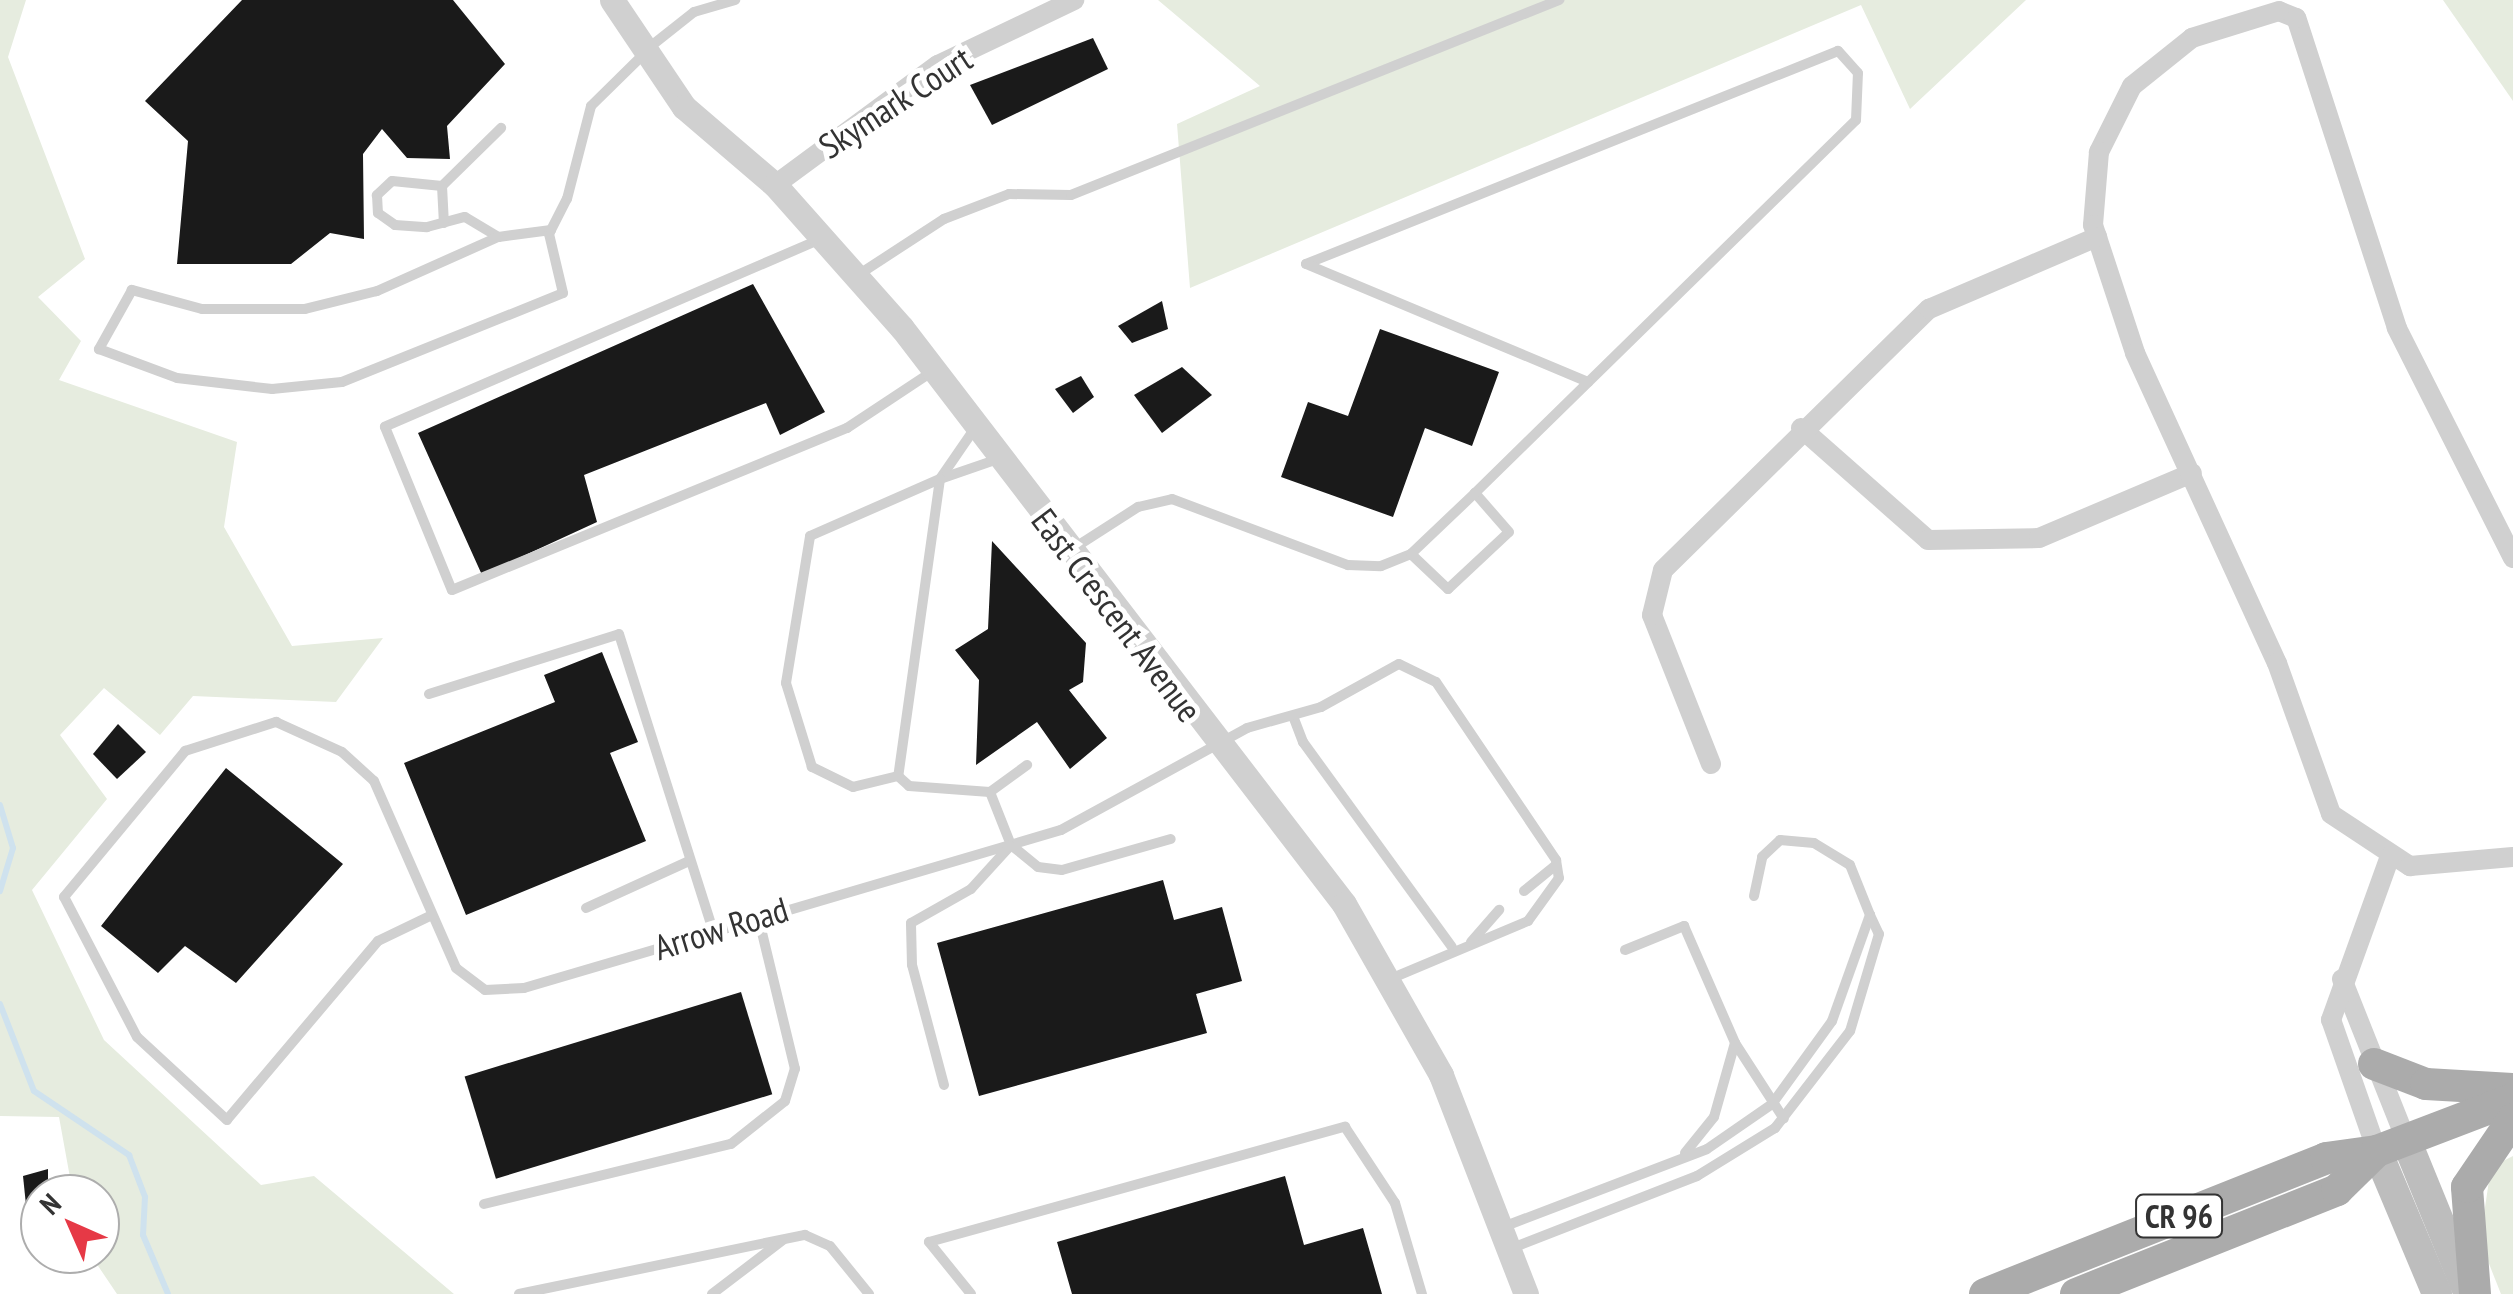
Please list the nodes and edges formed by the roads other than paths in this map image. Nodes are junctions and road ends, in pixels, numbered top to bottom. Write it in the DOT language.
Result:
graph roads {
  1 [pos="612,0"];
  2 [pos="700,0"];
  3 [pos="736,0"];
  4 [pos="1074,0"];
  5 [pos="1559,0"];
  6 [pos="2292,6"];
  7 [pos="694,12"];
  8 [pos="644,54"];
  9 [pos="502,128"];
  10 [pos="775,185"];
  11 [pos="442,186"];
  12 [pos="444,223"];
  13 [pos="552,230"];
  14 [pos="498,237"];
  15 [pos="2096,237"];
  16 [pos="823,238"];
  17 [pos="857,276"];
  18 [pos="934,370"];
  19 [pos="1588,382"];
  20 [pos="976,427"];
  21 [pos="1801,428"];
  22 [pos="1000,458"];
  23 [pos="2192,473"];
  24 [pos="940,479"];
  25 [pos="1475,493"];
  26 [pos="1070,550"];
  27 [pos="1411,554"];
  28 [pos="2513,558"];
  29 [pos="430,694"];
  30 [pos="1293,716"];
  31 [pos="1213,744"];
  32 [pos="1710,764"];
  33 [pos="1027,765"];
  34 [pos="898,776"];
  35 [pos="990,792"];
  36 [pos="1171,839"];
  37 [pos="1011,845"];
  38 [pos="2390,856"];
  39 [pos="2513,857"];
  40 [pos="689,861"];
  41 [pos="1556,865"];
  42 [pos="1524,890"];
  43 [pos="1754,896"];
  44 [pos="586,908"];
  45 [pos="1500,910"];
  46 [pos="432,915"];
  47 [pos="1870,915"];
  48 [pos="758,916"];
  49 [pos="714,930"];
  50 [pos="1470,943"];
  51 [pos="1452,946"];
  52 [pos="1625,950"];
  53 [pos="1390,979"];
  54 [pos="2342,979"];
  55 [pos="1734,1043"];
  56 [pos="2374,1064"];
  57 [pos="944,1086"];
  58 [pos="2513,1089"];
  59 [pos="2513,1099"];
  60 [pos="1772,1104"];
  61 [pos="2513,1118"];
  62 [pos="1784,1119"];
  63 [pos="2391,1146"];
  64 [pos="1678,1158"];
  65 [pos="484,1204"];
  66 [pos="788,1237"];
  67 [pos="1504,1239"];
  68 [pos="519,1294"];
  69 [pos="712,1294"];
  70 [pos="869,1294"];
  71 [pos="972,1294"];
  72 [pos="1422,1294"];
  73 [pos="1526,1294"];
  74 [pos="1985,1294"];
  75 [pos="2076,1294"];
  76 [pos="2436,1294"];
  77 [pos="2472,1294"];
  1 -- 8 [label="street, East Crescent Avenue"];
  2 -- 7 [label="lane"];
  3 -- 7 [label="lane"];
  4 -- 10 [label="street, Skymark Court"];
  5 -- 17 [label="lane"];
  6 -- 15 [label="street"];
  6 -- 28 [label="street"];
  7 -- 8 [label="lane"];
  8 -- 10 [label="street, East Crescent Avenue"];
  8 -- 13 [label="lane"];
  9 -- 11 [label="lane"];
  10 -- 16 [label="street, East Crescent Avenue"];
  11 -- 12 [label="lane"];
  11 -- 12 [label="lane"];
  12 -- 14 [label="lane"];
  13 -- 14 [label="lane"];
  13 -- 14 [label="lane"];
  15 -- 21 [label="street"];
  15 -- 23 [label="street"];
  16 -- 17 [label="street, East Crescent Avenue"];
  16 -- 18 [label="lane"];
  17 -- 18 [label="street, East Crescent Avenue"];
  18 -- 20 [label="street, East Crescent Avenue"];
  19 -- 19 [label="lane"];
  19 -- 25 [label="lane"];
  20 -- 22 [label="street, East Crescent Avenue"];
  20 -- 24 [label="lane"];
  21 -- 23 [label="street"];
  21 -- 32 [label="street"];
  22 -- 24 [label="lane"];
  22 -- 26 [label="street, East Crescent Avenue"];
  23 -- 38 [label="street"];
  24 -- 34 [label="lane"];
  24 -- 34 [label="lane"];
  25 -- 27 [label="lane"];
  25 -- 27 [label="lane"];
  26 -- 27 [label="lane"];
  26 -- 31 [label="street, East Crescent Avenue"];
  29 -- 40 [label="lane"];
  30 -- 31 [label="lane, Arrow Road"];
  30 -- 41 [label="lane, Arrow Road"];
  30 -- 51 [label="lane"];
  31 -- 37 [label="lane, Arrow Road"];
  31 -- 53 [label="street, East Crescent Avenue"];
  33 -- 35 [label="lane"];
  34 -- 35 [label="lane"];
  35 -- 37 [label="lane"];
  36 -- 37 [label="lane"];
  37 -- 48 [label="lane, Arrow Road"];
  37 -- 57 [label="lane"];
  38 -- 39 [label="street"];
  38 -- 54 [label="street"];
  40 -- 44 [label="lane"];
  40 -- 49 [label="lane"];
  41 -- 42 [label="lane"];
  41 -- 50 [label="lane"];
  43 -- 47 [label="lane"];
  45 -- 50 [label="lane"];
  46 -- 46 [label="lane, Arrow Road"];
  46 -- 49 [label="lane, Arrow Road"];
  47 -- 60 [label="lane"];
  47 -- 62 [label="lane"];
  48 -- 49 [label="lane, Arrow Road"];
  48 -- 65 [label="lane"];
  50 -- 51 [label="lane"];
  51 -- 53 [label="lane"];
  52 -- 55 [label="lane"];
  53 -- 67 [label="street, East Crescent Avenue"];
  54 -- 56 [label="street"];
  54 -- 63 [label="street"];
  55 -- 60 [label="lane"];
  55 -- 64 [label="lane"];
  56 -- 58 [label="main road"];
  56 -- 63 [label="street"];
  59 -- 63 [label="main road, CR 96"];
  60 -- 62 [label="lane"];
  60 -- 64 [label="lane"];
  61 -- 77 [label="main road"];
  62 -- 67 [label="lane"];
  63 -- 74 [label="main road, CR 96"];
  63 -- 75 [label="main road, CR 96"];
  63 -- 76 [label="main road"];
  63 -- 77 [label="main road"];
  64 -- 67 [label="lane"];
  66 -- 68 [label="lane"];
  66 -- 69 [label="lane"];
  66 -- 70 [label="lane"];
  67 -- 73 [label="street, East Crescent Avenue"];
  71 -- 72 [label="lane"];
}
